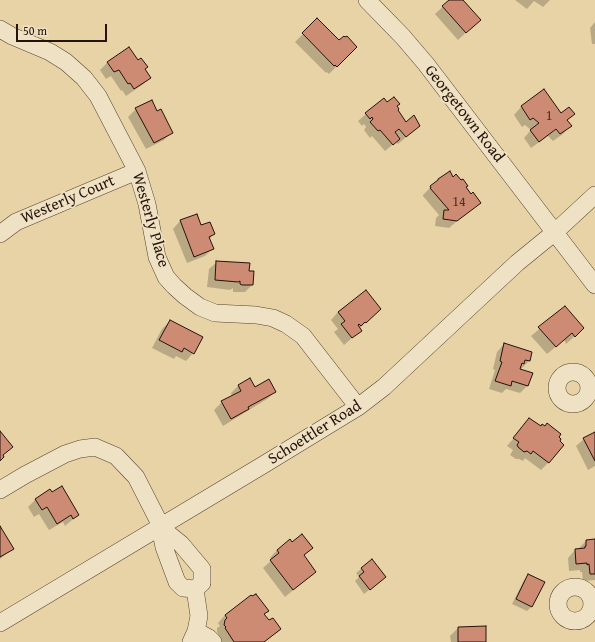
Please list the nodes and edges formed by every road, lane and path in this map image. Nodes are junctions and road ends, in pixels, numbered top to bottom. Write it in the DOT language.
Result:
graph roads {
  1 [pos="367,0"];
  2 [pos="0,29"];
  3 [pos="137,171"];
  4 [pos="595,195"];
  5 [pos="555,232"];
  6 [pos="0,234"];
  7 [pos="595,285"];
  8 [pos="358,407"];
  9 [pos="0,490"];
  10 [pos="161,526"];
  11 [pos="195,589"];
  12 [pos="0,623"];
  13 [pos="194,636"];
  14 [pos="213,642"];
  1 -- 5 [label="street, Georgetown Road"];
  2 -- 3 [label="street, Westerly Place"];
  3 -- 6 [label="street, Westerly Court"];
  3 -- 8 [label="street, Westerly Place"];
  4 -- 5 [label="street, Schoettler Road"];
  5 -- 7 [label="street, Georgetown Road"];
  5 -- 8 [label="street, Schoettler Road"];
  8 -- 10 [label="street, Schoettler Road"];
  9 -- 10 [label="street"];
  10 -- 11 [label="street"];
  10 -- 11 [label="street"];
  10 -- 12 [label="street, Schoettler Road"];
  11 -- 13 [label="street"];
  13 -- 14 [label="street"];
}
